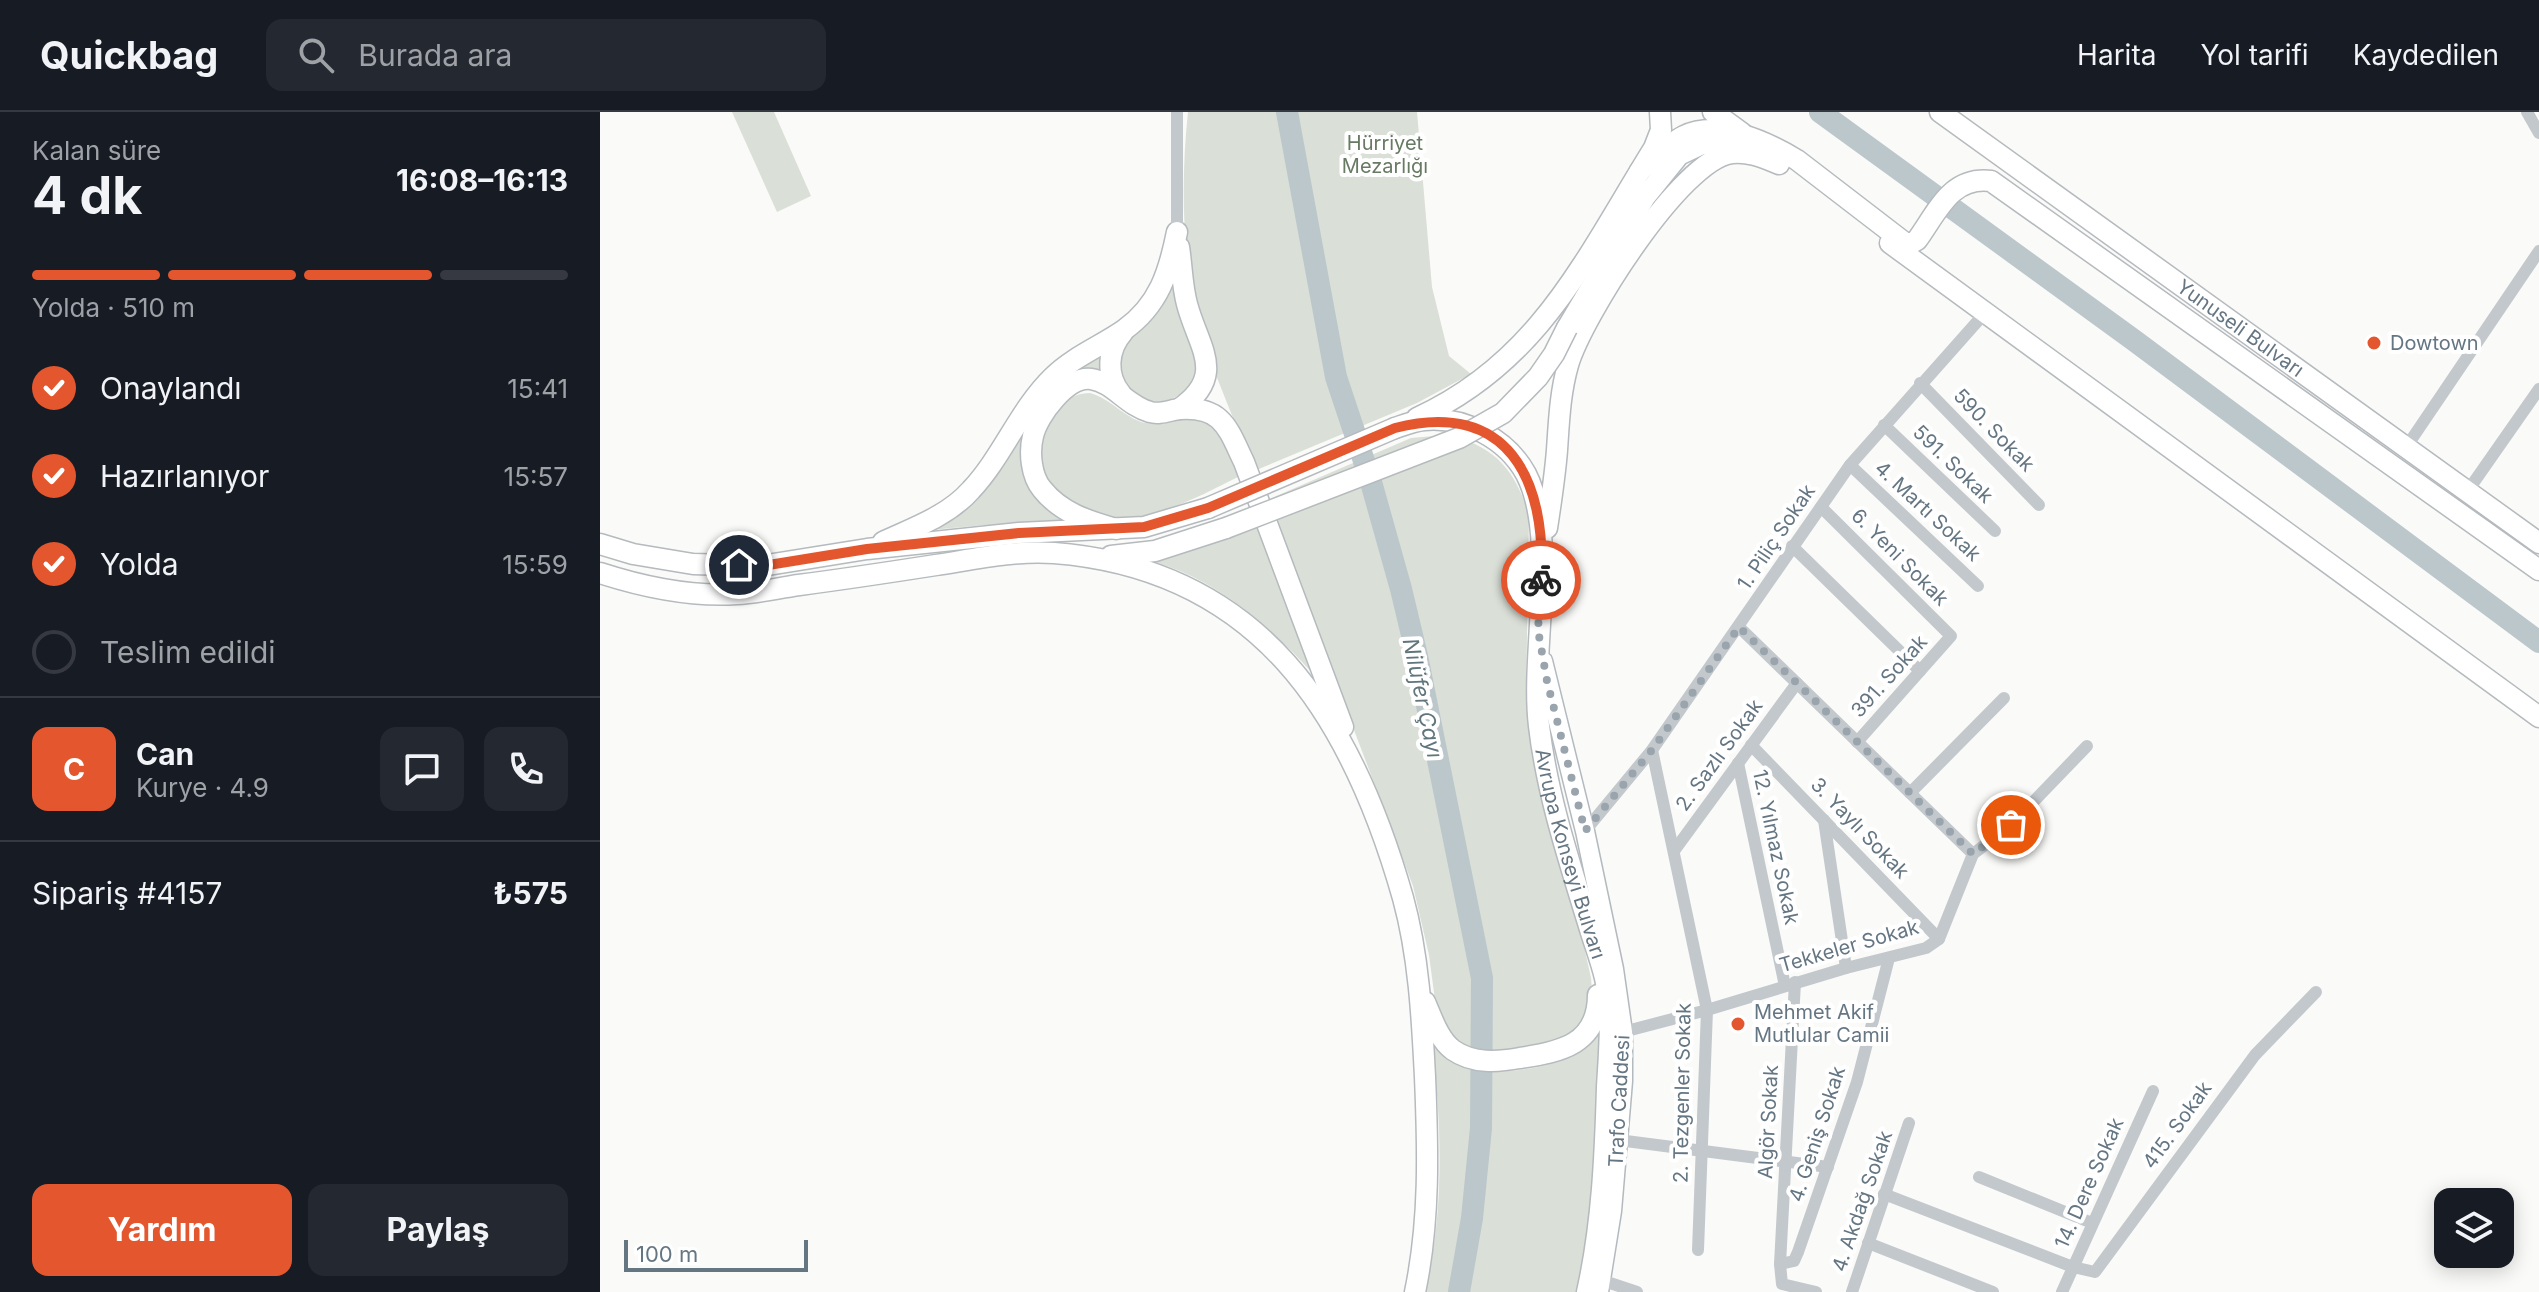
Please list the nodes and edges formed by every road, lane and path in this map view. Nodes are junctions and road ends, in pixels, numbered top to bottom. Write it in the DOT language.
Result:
graph roads {
  1 [pos="1177,112"];
  2 [pos="1660,112"];
  3 [pos="1713,112"];
  4 [pos="2527,112"];
  5 [pos="1944,115"];
  6 [pos="2539,133"];
  7 [pos="1748,137"];
  8 [pos="1770,153"];
  9 [pos="1792,169"];
  10 [pos="1640,171"];
  11 [pos="2006,189"];
  12 [pos="1177,232"];
  13 [pos="2539,251"];
  14 [pos="1984,314"];
  15 [pos="1125,329"];
  16 [pos="1920,383"];
  17 [pos="2539,389"];
  18 [pos="1130,403"];
  19 [pos="1179,409"];
  20 [pos="1884,425"];
  21 [pos="1395,428"];
  22 [pos="2405,449"];
  23 [pos="1850,465"];
  24 [pos="2467,492"];
  25 [pos="2039,505"];
  26 [pos="1821,507"];
  27 [pos="1116,529"];
  28 [pos="1995,531"];
  29 [pos="2538,541"];
  30 [pos="600,544"];
  31 [pos="1792,546"];
  32 [pos="867,549"];
  33 [pos="1083,558"];
  34 [pos="2539,570"];
  35 [pos="1542,572"];
  36 [pos="600,573"];
  37 [pos="1978,586"];
  38 [pos="1739,627"];
  39 [pos="1538,630"];
  40 [pos="1951,636"];
  41 [pos="1920,671"];
  42 [pos="1797,683"];
  43 [pos="2004,698"];
  44 [pos="2539,717"];
  45 [pos="1857,742"];
  46 [pos="1751,745"];
  47 [pos="2087,746"];
  48 [pos="1652,750"];
  49 [pos="1738,763"];
  50 [pos="1910,793"];
  51 [pos="1369,799"];
  52 [pos="1824,820"];
  53 [pos="1585,831"];
  54 [pos="1674,851"];
  55 [pos="1973,854"];
  56 [pos="1589,927"];
  57 [pos="1939,939"];
  58 [pos="1889,958"];
  59 [pos="1846,968"];
  60 [pos="1790,984"];
  61 [pos="1418,987"];
  62 [pos="2316,992"];
  63 [pos="1707,1010"];
  64 [pos="1623,1032"];
  65 [pos="2153,1091"];
  66 [pos="1909,1123"];
  67 [pos="1618,1140"];
  68 [pos="1702,1151"];
  69 [pos="1786,1161"];
  70 [pos="1828,1167"];
  71 [pos="1979,1177"];
  72 [pos="1884,1194"];
  73 [pos="2092,1223"];
  74 [pos="1868,1243"];
  75 [pos="1698,1250"];
  76 [pos="1780,1264"];
  77 [pos="2073,1267"];
  78 [pos="1596,1288"];
  79 [pos="1415,1292"];
  80 [pos="1637,1292"];
  81 [pos="1816,1292"];
  82 [pos="1852,1292"];
  83 [pos="1993,1292"];
  84 [pos="2062,1292"];
  1 -- 12 [label="street"];
  2 -- 10 [label="main road"];
  3 -- 7 [label="main road"];
  4 -- 6 [label="street"];
  5 -- 11 [label="main road"];
  5 -- 22 [label="main road, Yunuseli Bulvarı"];
  7 -- 8 [label="main road"];
  7 -- 10 [label="main road"];
  7 -- 11 [label="main road"];
  8 -- 9 [label="main road"];
  8 -- 33 [label="main road, bridge"];
  9 -- 14 [label="main road"];
  9 -- 35 [label="main road"];
  10 -- 21 [label="main road"];
  11 -- 34 [label="main road, Yunuseli Bulvarı"];
  12 -- 15 [label="main road"];
  12 -- 19 [label="main road"];
  13 -- 22 [label="street"];
  14 -- 16 [label="street, 1. Piliç Sokak"];
  14 -- 44 [label="main road"];
  15 -- 18 [label="main road"];
  15 -- 32 [label="main road"];
  16 -- 20 [label="street, 1. Piliç Sokak"];
  16 -- 25 [label="street, 590. Sokak"];
  17 -- 24 [label="street"];
  18 -- 19 [label="main road"];
  18 -- 27 [label="main road"];
  19 -- 51 [label="main road"];
  20 -- 23 [label="street, 1. Piliç Sokak"];
  20 -- 28 [label="street, 591. Sokak"];
  21 -- 27 [label="main road, Avrupa Konseyi Bulvarı, bridge"];
  21 -- 35 [label="main road, Avrupa Konseyi Bulvarı"];
  22 -- 24 [label="main road, Yunuseli Bulvarı"];
  23 -- 26 [label="street, 1. Piliç Sokak"];
  23 -- 37 [label="street, 4. Martı Sokak"];
  24 -- 29 [label="main road, Yunuseli Bulvarı"];
  26 -- 31 [label="street, 1. Piliç Sokak"];
  26 -- 40 [label="street, 6. Yeni Sokak"];
  27 -- 32 [label="main road, Avrupa Konseyi Bulvarı"];
  30 -- 32 [label="main road, Avrupa Konseyi Bulvarı"];
  31 -- 38 [label="street, 1. Piliç Sokak"];
  31 -- 41 [label="street"];
  33 -- 36 [label="main road"];
  33 -- 51 [label="main road"];
  35 -- 39 [label="main road, Avrupa Konseyi Bulvarı"];
  38 -- 42 [label="street"];
  38 -- 48 [label="street, 1. Piliç Sokak"];
  39 -- 53 [label="main road, Trafo Caddesi"];
  39 -- 56 [label="main road, Avrupa Konseyi Bulvarı"];
  40 -- 41 [label="street, 391. Sokak"];
  41 -- 45 [label="street, 391. Sokak"];
  42 -- 45 [label="street"];
  42 -- 46 [label="street, 2. Sazlı Sokak"];
  43 -- 50 [label="street"];
  45 -- 50 [label="street"];
  46 -- 49 [label="street, 2. Sazlı Sokak"];
  46 -- 52 [label="street, 3. Yaylı Sokak"];
  47 -- 55 [label="street"];
  48 -- 53 [label="street, 1. Piliç Sokak"];
  48 -- 54 [label="street, 2. Tezgenler Sokak"];
  49 -- 54 [label="street, 2. Sazlı Sokak"];
  49 -- 60 [label="street, 12. Yılmaz Sokak"];
  50 -- 55 [label="street"];
  51 -- 61 [label="main road"];
  52 -- 57 [label="street, 3. Yaylı Sokak"];
  52 -- 59 [label="street"];
  53 -- 64 [label="main road, Trafo Caddesi"];
  54 -- 63 [label="street, 2. Tezgenler Sokak"];
  55 -- 57 [label="street, Tekkeler Sokak"];
  56 -- 61 [label="main road"];
  56 -- 78 [label="main road, Avrupa Konseyi Bulvarı"];
  57 -- 58 [label="street, Tekkeler Sokak"];
  58 -- 59 [label="street, Tekkeler Sokak"];
  58 -- 70 [label="street, 4. Geniş Sokak"];
  59 -- 60 [label="street, Tekkeler Sokak"];
  60 -- 63 [label="street, Tekkeler Sokak"];
  60 -- 69 [label="street, Algör Sokak"];
  61 -- 79 [label="main road"];
  62 -- 77 [label="street, 415. Sokak"];
  63 -- 64 [label="street, Tekkeler Sokak"];
  63 -- 68 [label="street, 2. Tezgenler Sokak"];
  64 -- 67 [label="main road, Trafo Caddesi"];
  65 -- 73 [label="street, 14. Dere Sokak"];
  66 -- 72 [label="street, 4. Akdağ Sokak"];
  67 -- 68 [label="street"];
  67 -- 78 [label="main road, Trafo Caddesi"];
  68 -- 69 [label="street"];
  68 -- 75 [label="street, 2. Tezgenler Sokak"];
  69 -- 70 [label="street"];
  69 -- 76 [label="street, Algör Sokak"];
  70 -- 76 [label="street, 4. Geniş Sokak"];
  71 -- 73 [label="street"];
  72 -- 74 [label="street, 4. Akdağ Sokak"];
  72 -- 77 [label="street"];
  73 -- 77 [label="street, 14. Dere Sokak"];
  74 -- 82 [label="street, 4. Akdağ Sokak"];
  74 -- 83 [label="street"];
  76 -- 81 [label="street"];
  77 -- 84 [label="street, 14. Dere Sokak"];
  78 -- 80 [label="street"];
}
